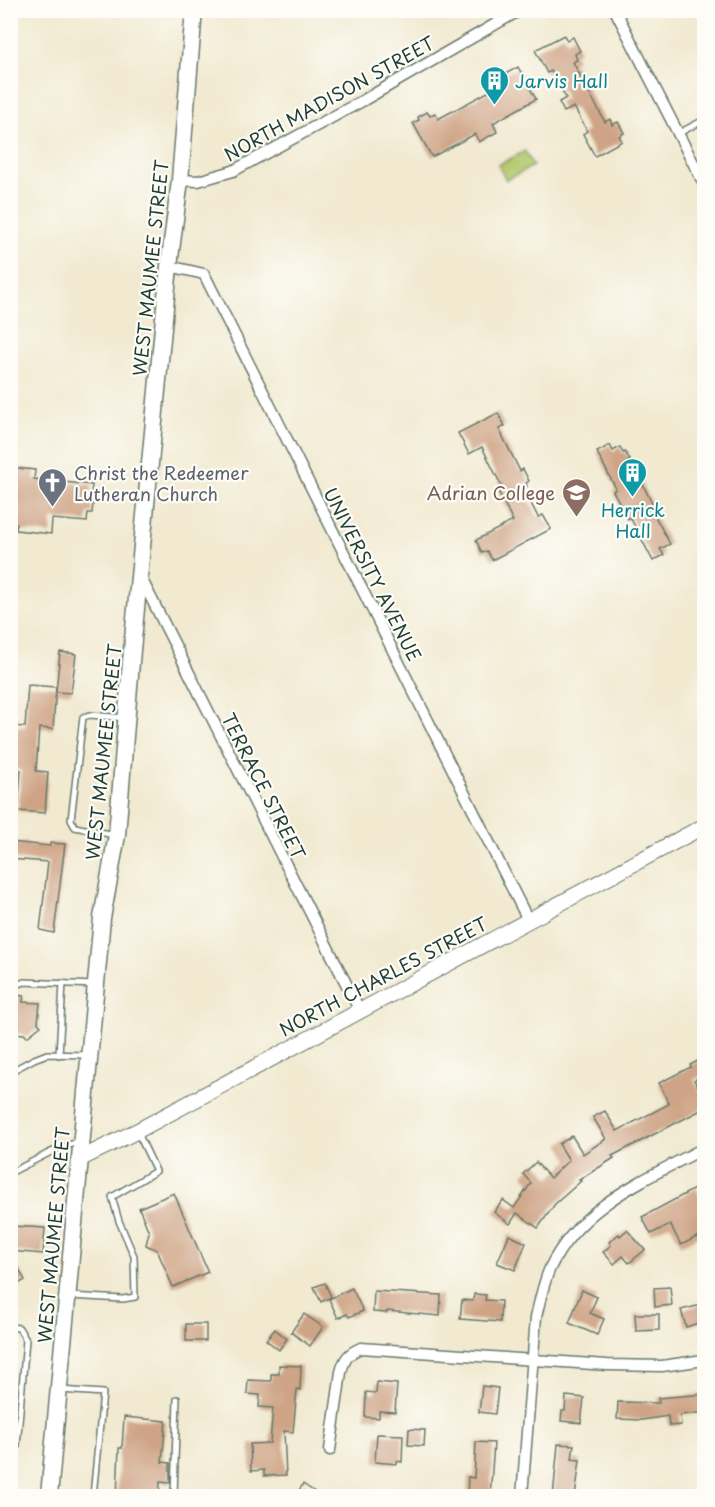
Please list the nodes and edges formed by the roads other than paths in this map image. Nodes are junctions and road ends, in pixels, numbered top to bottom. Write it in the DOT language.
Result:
graph roads {
  1 [pos="195,10"];
  2 [pos="520,10"];
  3 [pos="615,10"];
  4 [pos="705,120"];
  5 [pos="679,134"];
  6 [pos="180,180"];
  7 [pos="705,184"];
  8 [pos="169,266"];
  9 [pos="139,575"];
  10 [pos="127,719"];
  11 [pos="705,826"];
  12 [pos="117,836"];
  13 [pos="528,920"];
  14 [pos="63,983"];
  15 [pos="96,985"];
  16 [pos="10,988"];
  17 [pos="360,1011"];
  18 [pos="59,1055"];
  19 [pos="89,1055"];
  20 [pos="10,1072"];
  21 [pos="137,1131"];
  22 [pos="82,1140"];
  23 [pos="705,1148"];
  24 [pos="80,1160"];
  25 [pos="10,1173"];
  26 [pos="68,1296"];
  27 [pos="10,1327"];
  28 [pos="705,1360"];
  29 [pos="534,1362"];
  30 [pos="58,1390"];
  31 [pos="177,1399"];
  32 [pos="17,1446"];
  33 [pos="330,1450"];
  34 [pos="49,1497"];
  35 [pos="93,1497"];
  36 [pos="174,1497"];
  37 [pos="522,1497"];
  1 -- 6 [label="main road, WEST MAUMEE STREET"];
  2 -- 6 [label="street, NORTH MADISON STREET"];
  3 -- 5 [label="street"];
  4 -- 5 [label="lane"];
  5 -- 7 [label="street"];
  6 -- 8 [label="main road, WEST MAUMEE STREET"];
  8 -- 9 [label="main road, WEST MAUMEE STREET"];
  8 -- 13 [label="street, UNIVERSITY AVENUE"];
  9 -- 10 [label="main road, WEST MAUMEE STREET"];
  9 -- 17 [label="street, TERRACE STREET"];
  10 -- 12 [label="main road, WEST MAUMEE STREET"];
  10 -- 12 [label="lane"];
  11 -- 13 [label="street, NORTH CHARLES STREET"];
  12 -- 15 [label="main road, WEST MAUMEE STREET"];
  13 -- 17 [label="street, NORTH CHARLES STREET"];
  14 -- 15 [label="lane"];
  14 -- 16 [label="lane"];
  14 -- 18 [label="lane"];
  15 -- 19 [label="main road, WEST MAUMEE STREET"];
  17 -- 21 [label="street, NORTH CHARLES STREET"];
  18 -- 19 [label="lane"];
  18 -- 20 [label="lane"];
  19 -- 22 [label="main road, WEST MAUMEE STREET"];
  21 -- 24 [label="street, NORTH CHARLES STREET"];
  21 -- 26 [label="lane"];
  22 -- 24 [label="main road, WEST MAUMEE STREET"];
  22 -- 25 [label="lane"];
  23 -- 29 [label="street"];
  24 -- 26 [label="main road, WEST MAUMEE STREET"];
  26 -- 30 [label="main road, WEST MAUMEE STREET"];
  27 -- 32 [label="lane"];
  28 -- 29 [label="street"];
  29 -- 33 [label="street"];
  29 -- 37 [label="street"];
  30 -- 34 [label="main road, WEST MAUMEE STREET"];
  30 -- 35 [label="lane"];
  31 -- 36 [label="lane"];
}
